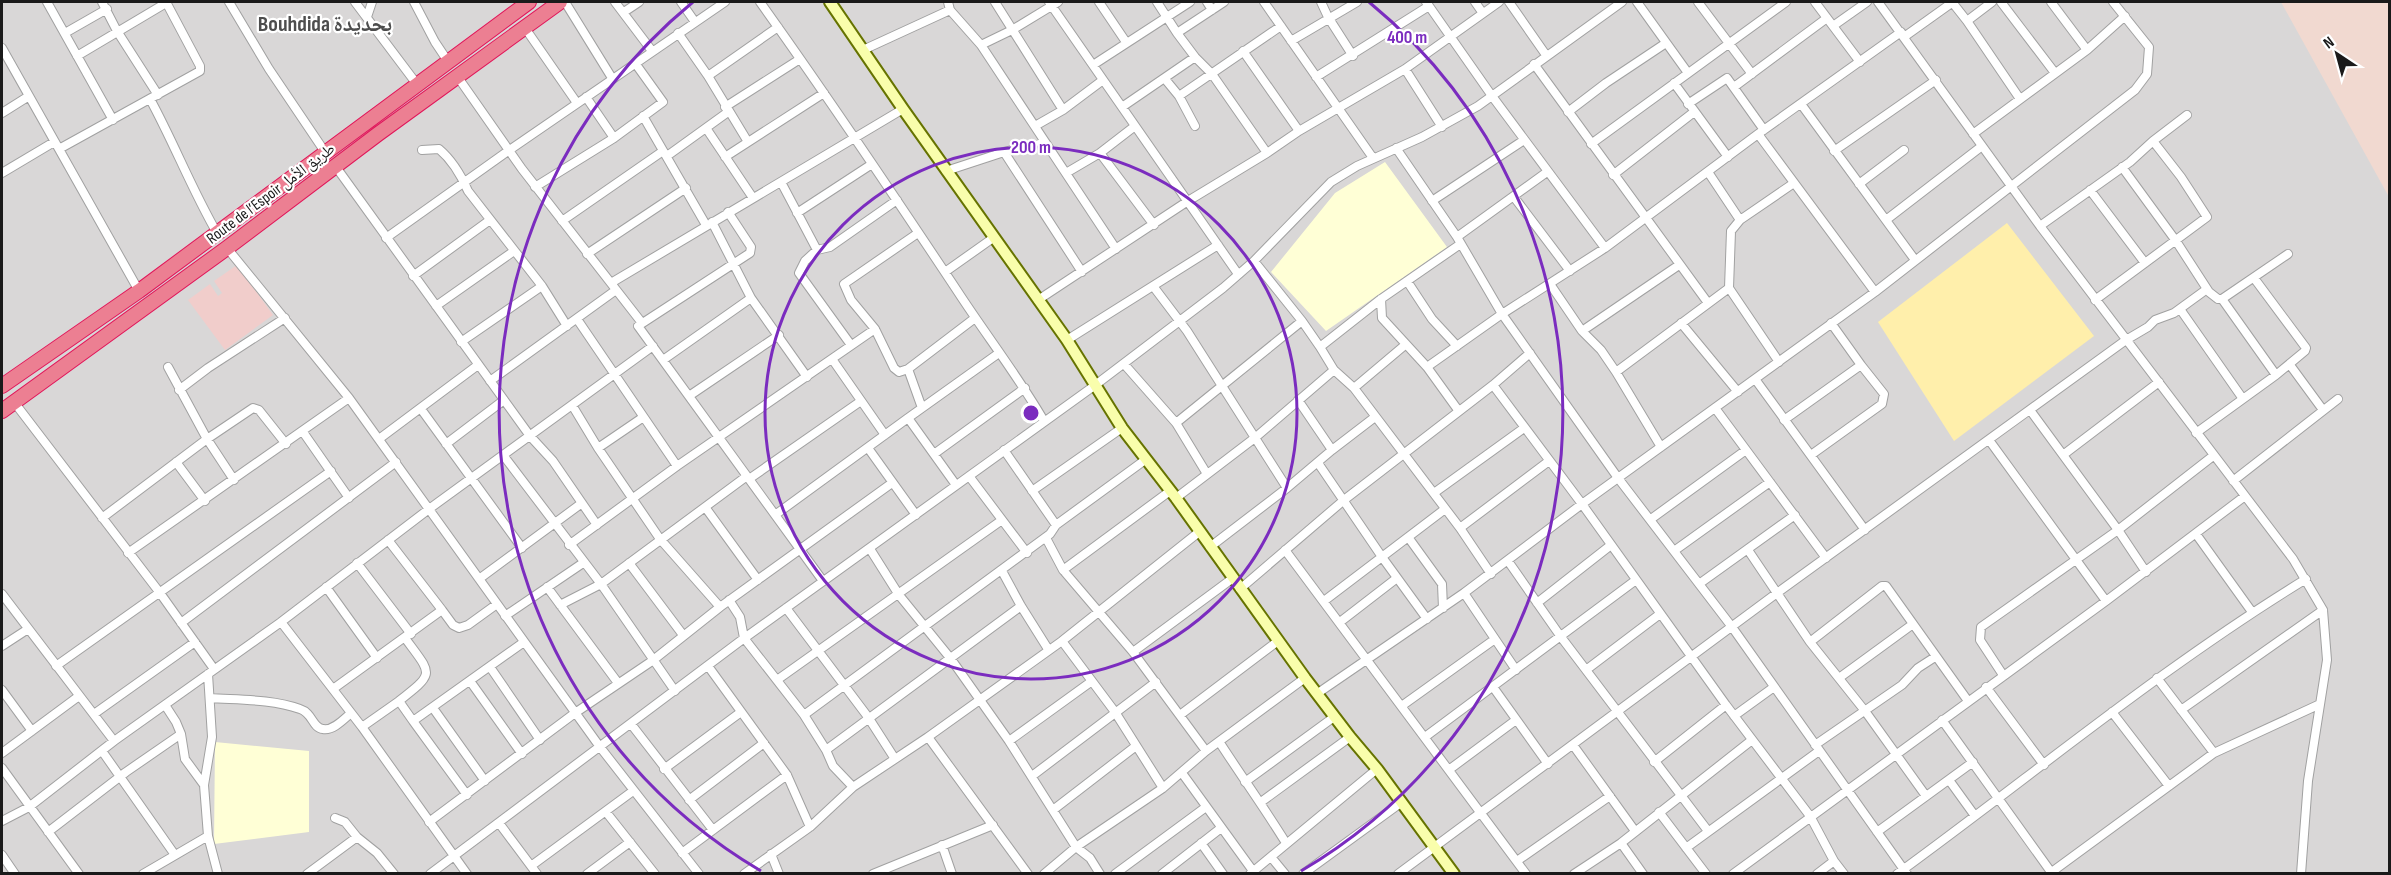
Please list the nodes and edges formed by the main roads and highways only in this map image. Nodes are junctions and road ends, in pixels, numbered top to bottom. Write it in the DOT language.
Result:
graph roads {
  1 [pos="529,2"];
  2 [pos="560,2"];
  3 [pos="2,386"];
  4 [pos="2,411"];
  1 -- 3 [label="highway, Route de l’Espoir طريق الأمل"];
  2 -- 4 [label="highway, Route de l’Espoir طريق الأمل"];
}
